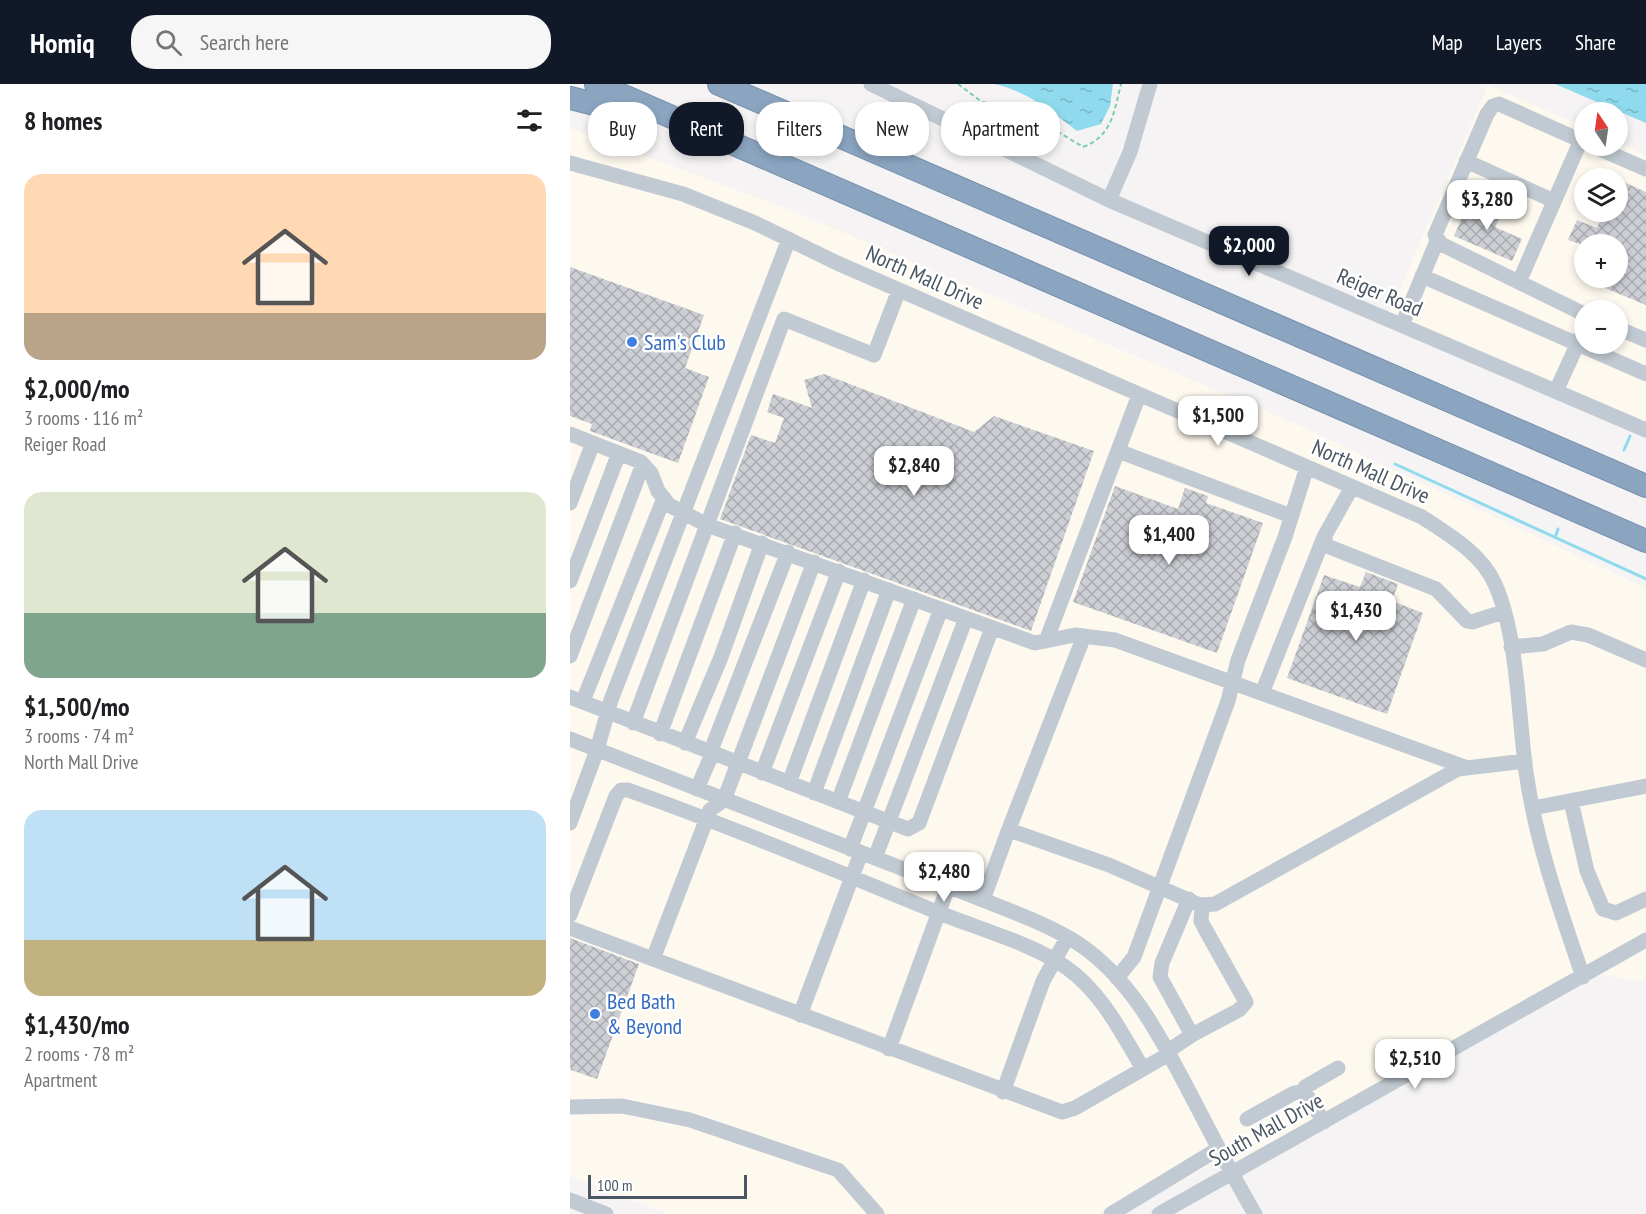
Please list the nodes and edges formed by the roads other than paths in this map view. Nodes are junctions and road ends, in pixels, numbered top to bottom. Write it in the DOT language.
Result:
graph roads {
  1 [pos="596,84"];
  2 [pos="719,84"];
  3 [pos="747,84"];
  4 [pos="871,84"];
  5 [pos="1150,84"];
  6 [pos="890,88"];
  7 [pos="570,98"];
  8 [pos="761,102"];
  9 [pos="775,102"];
  10 [pos="669,116"];
  11 [pos="669,122"];
  12 [pos="843,137"];
  13 [pos="1574,137"];
  14 [pos="744,148"];
  15 [pos="1578,156"];
  16 [pos="1617,156"];
  17 [pos="1466,161"];
  18 [pos="570,163"];
  19 [pos="1646,169"];
  20 [pos="1109,200"];
  21 [pos="1554,201"];
  22 [pos="789,239"];
  23 [pos="1437,241"];
  24 [pos="1422,276"];
  25 [pos="1519,282"];
  26 [pos="899,290"];
  27 [pos="1574,309"];
  28 [pos="1402,325"];
  29 [pos="1628,333"];
  30 [pos="1574,334"];
  31 [pos="1646,340"];
  32 [pos="1574,352"];
  33 [pos="1611,354"];
  34 [pos="1646,374"];
  35 [pos="1556,391"];
  36 [pos="1139,395"];
  37 [pos="1646,430"];
  38 [pos="570,434"];
  39 [pos="593,443"];
  40 [pos="1118,451"];
  41 [pos="619,453"];
  42 [pos="643,464"];
  43 [pos="1307,467"];
  44 [pos="1646,486"];
  45 [pos="1352,487"];
  46 [pos="664,498"];
  47 [pos="570,503"];
  48 [pos="683,514"];
  49 [pos="1291,516"];
  50 [pos="707,525"];
  51 [pos="735,533"];
  52 [pos="1324,537"];
  53 [pos="1646,541"];
  54 [pos="762,543"];
  55 [pos="788,552"];
  56 [pos="814,562"];
  57 [pos="839,571"];
  58 [pos="864,580"];
  59 [pos="570,581"];
  60 [pos="889,590"];
  61 [pos="914,599"];
  62 [pos="941,609"];
  63 [pos="1503,612"];
  64 [pos="966,618"];
  65 [pos="992,627"];
  66 [pos="1083,636"];
  67 [pos="1046,641"];
  68 [pos="1510,647"];
  69 [pos="570,656"];
  70 [pos="1646,660"];
  71 [pos="1232,681"];
  72 [pos="1262,693"];
  73 [pos="576,699"];
  74 [pos="608,711"];
  75 [pos="633,723"];
  76 [pos="660,734"];
  77 [pos="570,739"];
  78 [pos="685,743"];
  79 [pos="597,750"];
  80 [pos="711,753"];
  81 [pos="1525,761"];
  82 [pos="736,763"];
  83 [pos="1465,767"];
  84 [pos="762,773"];
  85 [pos="789,783"];
  86 [pos="1646,786"];
  87 [pos="697,789"];
  88 [pos="814,793"];
  89 [pos="724,800"];
  90 [pos="1571,801"];
  91 [pos="838,802"];
  92 [pos="1533,808"];
  93 [pos="862,812"];
  94 [pos="707,818"];
  95 [pos="889,822"];
  96 [pos="570,824"];
  97 [pos="1007,834"];
  98 [pos="862,853"];
  99 [pos="852,877"];
  100 [pos="1160,885"];
  101 [pos="948,887"];
  102 [pos="1646,899"];
  103 [pos="983,900"];
  104 [pos="1196,902"];
  105 [pos="938,912"];
  106 [pos="570,915"];
  107 [pos="570,928"];
  108 [pos="1067,938"];
  109 [pos="1646,940"];
  110 [pos="653,960"];
  111 [pos="1054,962"];
  112 [pos="1583,977"];
  113 [pos="1117,978"];
  114 [pos="800,1015"];
  115 [pos="1192,1035"];
  116 [pos="889,1049"];
  117 [pos="1168,1052"];
  118 [pos="1338,1068"];
  119 [pos="1143,1069"];
  120 [pos="1304,1091"];
  121 [pos="1004,1092"];
  122 [pos="570,1107"];
  123 [pos="1247,1119"];
  124 [pos="1323,1122"];
  125 [pos="1218,1149"];
  126 [pos="1231,1173"];
  127 [pos="570,1200"];
  128 [pos="606,1214"];
  129 [pos="877,1214"];
  130 [pos="1111,1214"];
  131 [pos="1159,1214"];
  132 [pos="1255,1214"];
  1 -- 10 [label="highway"];
  2 -- 8 [label="highway"];
  3 -- 9 [label="highway"];
  4 -- 6 [label="street, Reiger Road"];
  5 -- 20 [label="street"];
  6 -- 20 [label="street, Reiger Road"];
  7 -- 11 [label="highway"];
  12 -- 44 [label="highway"];
  13 -- 17 [label="street"];
  14 -- 53 [label="highway"];
  15 -- 21 [label="street"];
  16 -- 19 [label="street"];
  17 -- 21 [label="street"];
  17 -- 23 [label="street"];
  18 -- 22 [label="street, North Mall Drive"];
  20 -- 28 [label="street, Reiger Road"];
  21 -- 25 [label="street"];
  22 -- 26 [label="street, North Mall Drive"];
  22 -- 48 [label="street"];
  23 -- 24 [label="street"];
  23 -- 25 [label="street"];
  24 -- 28 [label="street"];
  24 -- 30 [label="street"];
  25 -- 27 [label="street"];
  26 -- 36 [label="street, North Mall Drive"];
  26 -- 50 [label="street"];
  28 -- 35 [label="street, Reiger Road"];
  29 -- 31 [label="street"];
  32 -- 35 [label="street"];
  33 -- 34 [label="street"];
  35 -- 37 [label="street, Reiger Road"];
  36 -- 40 [label="street"];
  36 -- 43 [label="street, North Mall Drive"];
  38 -- 39 [label="street"];
  39 -- 41 [label="street"];
  39 -- 47 [label="street"];
  40 -- 49 [label="street"];
  40 -- 67 [label="street"];
  41 -- 42 [label="street"];
  41 -- 59 [label="street"];
  42 -- 46 [label="street"];
  42 -- 69 [label="street"];
  43 -- 45 [label="street, North Mall Drive"];
  43 -- 49 [label="street"];
  45 -- 52 [label="street"];
  45 -- 63 [label="street, North Mall Drive"];
  46 -- 48 [label="street"];
  46 -- 73 [label="street"];
  48 -- 50 [label="street"];
  48 -- 74 [label="street"];
  49 -- 71 [label="street"];
  50 -- 51 [label="street"];
  50 -- 75 [label="street"];
  51 -- 54 [label="street"];
  51 -- 76 [label="street"];
  52 -- 63 [label="street"];
  52 -- 72 [label="street"];
  54 -- 55 [label="street"];
  54 -- 78 [label="street"];
  55 -- 56 [label="street"];
  55 -- 80 [label="street"];
  56 -- 57 [label="street"];
  56 -- 82 [label="street"];
  57 -- 58 [label="street"];
  57 -- 84 [label="street"];
  58 -- 60 [label="street"];
  58 -- 85 [label="street"];
  60 -- 61 [label="street"];
  60 -- 88 [label="street"];
  61 -- 62 [label="street"];
  61 -- 91 [label="street"];
  62 -- 64 [label="street"];
  62 -- 93 [label="street"];
  63 -- 68 [label="street, North Mall Drive"];
  64 -- 65 [label="street"];
  64 -- 95 [label="street"];
  65 -- 67 [label="street"];
  65 -- 95 [label="street"];
  66 -- 67 [label="street"];
  66 -- 71 [label="street"];
  66 -- 97 [label="street"];
  68 -- 70 [label="street"];
  68 -- 81 [label="street, North Mall Drive"];
  71 -- 72 [label="street"];
  71 -- 100 [label="street"];
  72 -- 83 [label="street"];
  73 -- 74 [label="street"];
  74 -- 75 [label="street"];
  74 -- 79 [label="street"];
  75 -- 76 [label="street"];
  76 -- 78 [label="street"];
  77 -- 79 [label="street"];
  78 -- 80 [label="street"];
  79 -- 87 [label="street"];
  79 -- 96 [label="street"];
  80 -- 82 [label="street"];
  80 -- 87 [label="street"];
  81 -- 83 [label="street"];
  81 -- 92 [label="street, North Mall Drive"];
  82 -- 84 [label="street"];
  82 -- 89 [label="street"];
  83 -- 104 [label="street"];
  84 -- 85 [label="street"];
  85 -- 88 [label="street"];
  86 -- 90 [label="street"];
  87 -- 89 [label="street"];
  88 -- 91 [label="street"];
  89 -- 94 [label="street"];
  89 -- 98 [label="street"];
  90 -- 92 [label="street"];
  90 -- 102 [label="street"];
  91 -- 93 [label="street"];
  92 -- 112 [label="street, North Mall Drive"];
  93 -- 95 [label="street"];
  93 -- 98 [label="street"];
  94 -- 99 [label="street"];
  94 -- 106 [label="street"];
  94 -- 110 [label="street"];
  95 -- 98 [label="street"];
  97 -- 100 [label="street"];
  97 -- 103 [label="street"];
  98 -- 99 [label="street"];
  98 -- 101 [label="street"];
  99 -- 105 [label="street"];
  99 -- 114 [label="street"];
  100 -- 104 [label="street"];
  100 -- 113 [label="street"];
  101 -- 103 [label="street"];
  101 -- 105 [label="street"];
  103 -- 108 [label="street"];
  104 -- 115 [label="street"];
  104 -- 115 [label="street"];
  105 -- 111 [label="street"];
  105 -- 116 [label="street"];
  107 -- 110 [label="street"];
  108 -- 111 [label="street"];
  108 -- 113 [label="street"];
  109 -- 112 [label="street, South Mall Drive"];
  110 -- 114 [label="street"];
  111 -- 119 [label="street"];
  111 -- 121 [label="street"];
  112 -- 124 [label="street, South Mall Drive"];
  113 -- 117 [label="street"];
  114 -- 116 [label="street"];
  115 -- 117 [label="street"];
  116 -- 121 [label="street"];
  117 -- 119 [label="street"];
  117 -- 125 [label="street"];
  118 -- 120 [label="street"];
  119 -- 121 [label="street"];
  120 -- 123 [label="street"];
  120 -- 124 [label="street"];
  122 -- 129 [label="street"];
  124 -- 126 [label="street, South Mall Drive"];
  125 -- 126 [label="street"];
  125 -- 130 [label="street"];
  126 -- 131 [label="street, South Mall Drive"];
  126 -- 132 [label="street"];
  127 -- 128 [label="street"];
}
